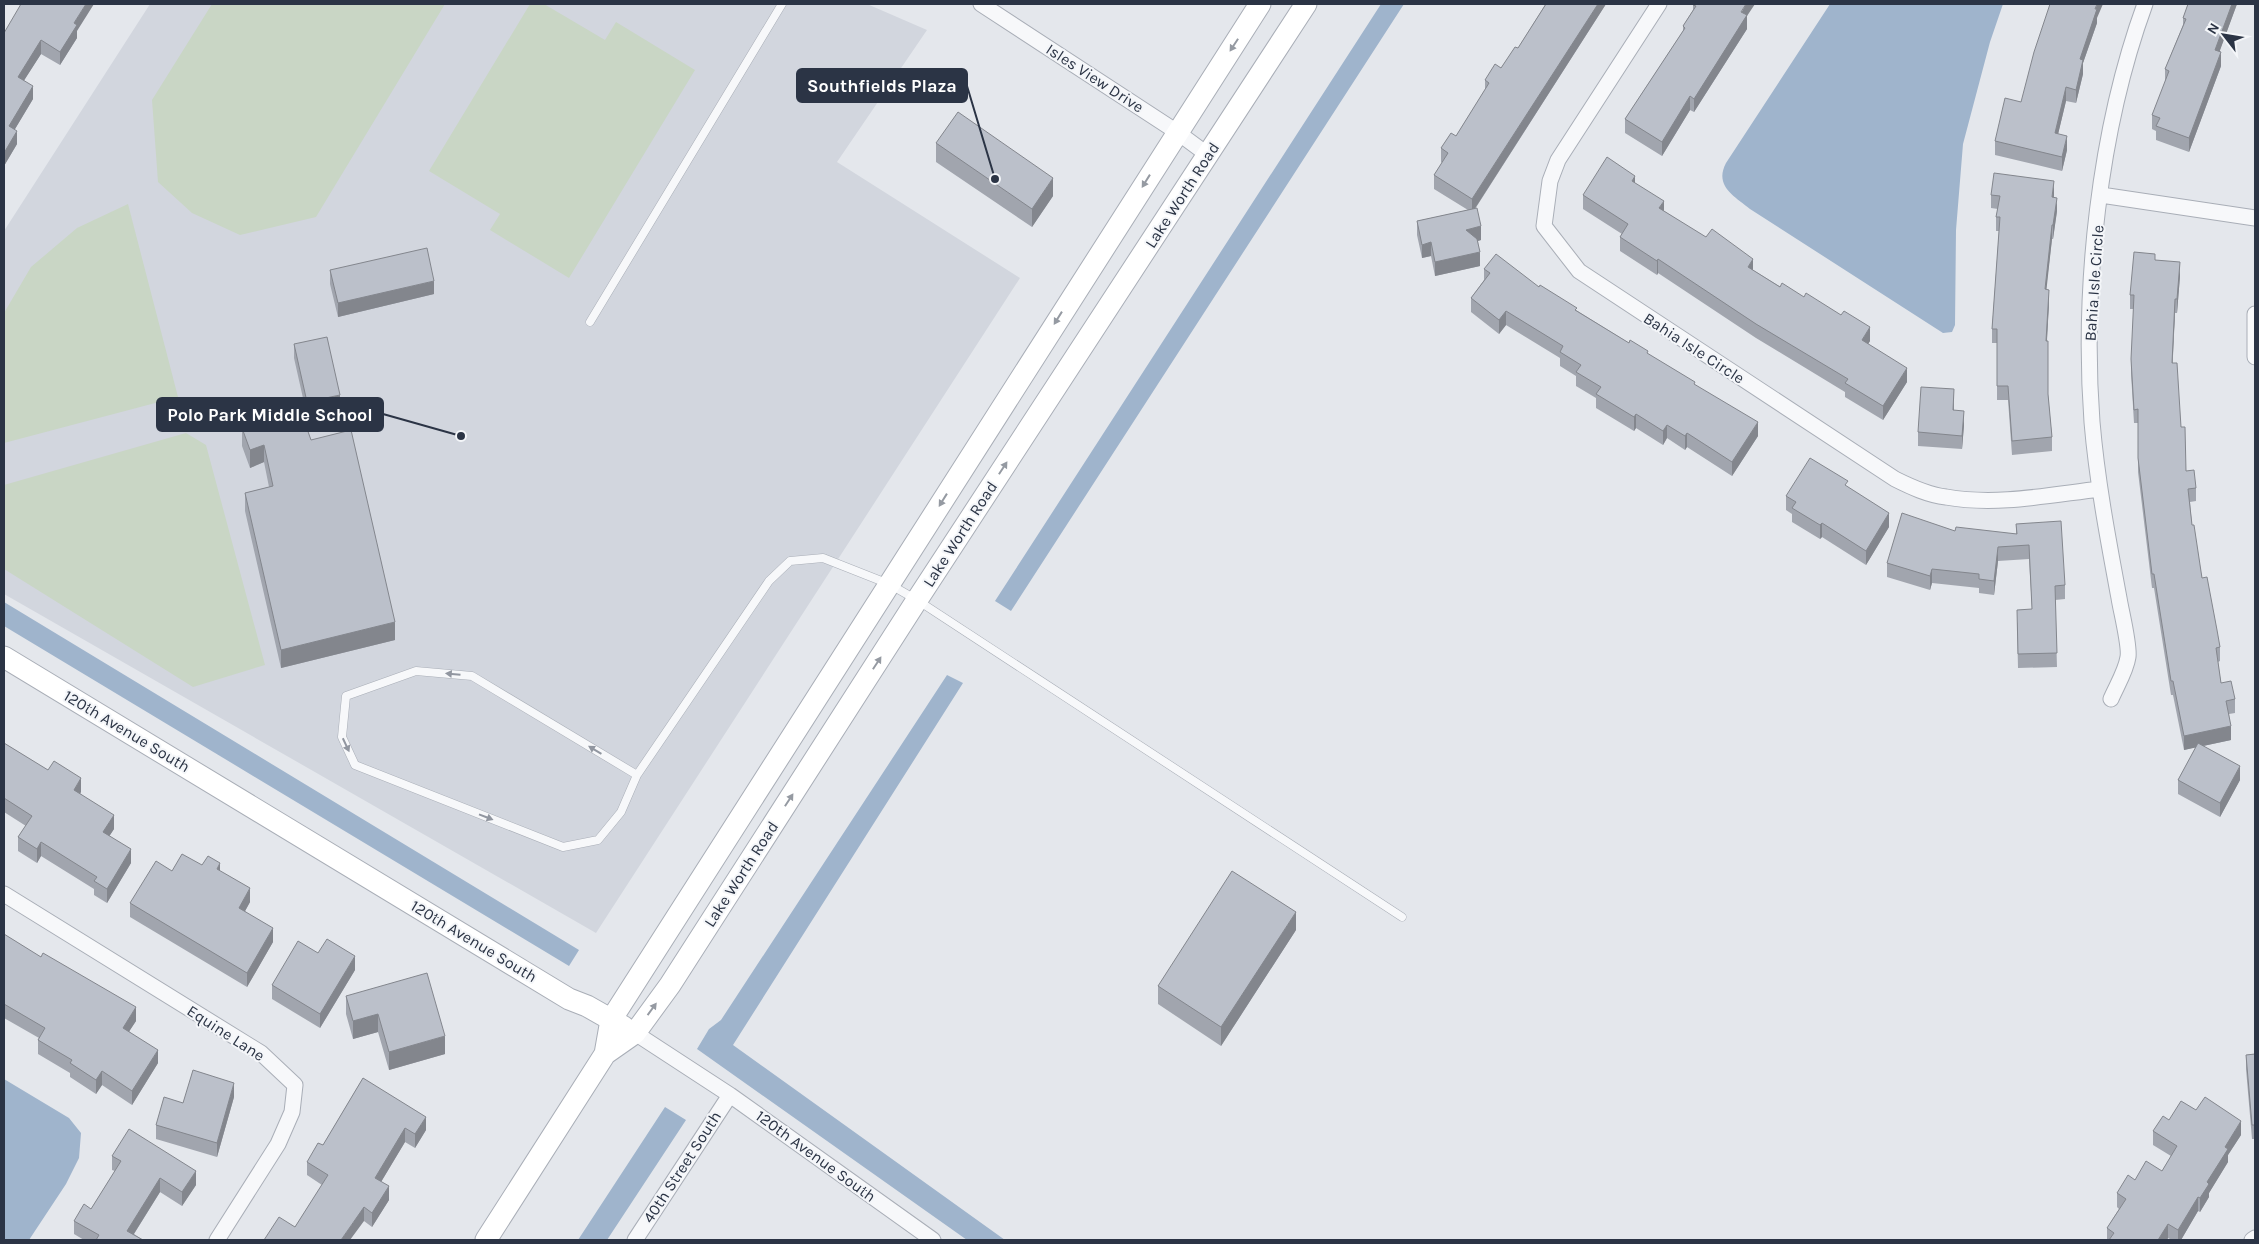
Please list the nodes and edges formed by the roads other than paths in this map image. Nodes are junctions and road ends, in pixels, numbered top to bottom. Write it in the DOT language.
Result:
graph roads {
  1 [pos="782,4"];
  2 [pos="981,4"];
  3 [pos="1260,4"];
  4 [pos="1306,4"];
  5 [pos="1658,4"];
  6 [pos="2145,4"];
  7 [pos="1177,132"];
  8 [pos="1208,155"];
  9 [pos="2101,195"];
  10 [pos="2255,218"];
  11 [pos="2255,314"];
  12 [pos="590,322"];
  13 [pos="2255,357"];
  14 [pos="2100,490"];
  15 [pos="889,584"];
  16 [pos="917,600"];
  17 [pos="4,657"];
  18 [pos="2111,699"];
  19 [pos="637,775"];
  20 [pos="4,894"];
  21 [pos="1402,917"];
  22 [pos="612,1020"];
  23 [pos="635,1033"];
  24 [pos="605,1054"];
  25 [pos="730,1094"];
  26 [pos="2255,1238"];
  27 [pos="217,1240"];
  28 [pos="486,1240"];
  29 [pos="635,1240"];
  30 [pos="933,1240"];
  31 [pos="2252,1240"];
  1 -- 12 [label="lane"];
  2 -- 7 [label="street, Isles View Drive"];
  3 -- 7 [label="street, Lake Worth Road, one-way"];
  4 -- 8 [label="street, Lake Worth Road"];
  5 -- 14 [label="street, Bahia Isle Circle"];
  6 -- 9 [label="street, Bahia Isle Circle"];
  7 -- 8 [label="street, Isles View Drive"];
  7 -- 15 [label="street, Lake Worth Road, one-way"];
  16 -- 8 [label="street, Lake Worth Road, one-way"];
  9 -- 10 [label="street"];
  9 -- 14 [label="street, Bahia Isle Circle"];
  11 -- 13 [label="street"];
  14 -- 18 [label="street, Bahia Isle Circle"];
  15 -- 16 [label="lane"];
  15 -- 19 [label="lane"];
  15 -- 22 [label="street, Lake Worth Road"];
  16 -- 21 [label="lane"];
  23 -- 16 [label="street, Lake Worth Road, one-way"];
  17 -- 22 [label="street, 120th Avenue South"];
  19 -- 19 [label="lane, one-way"];
  20 -- 27 [label="street, Equine Lane"];
  22 -- 23 [label="street, 120th Avenue South"];
  22 -- 24 [label="street, Lake Worth Road"];
  23 -- 24 [label="street, Lake Worth Road"];
  23 -- 25 [label="street, 120th Avenue South"];
  24 -- 28 [label="street, Lake Worth Road"];
  25 -- 29 [label="street, 40th Street South"];
  25 -- 30 [label="street, 120th Avenue South"];
  26 -- 31 [label="street"];
}
